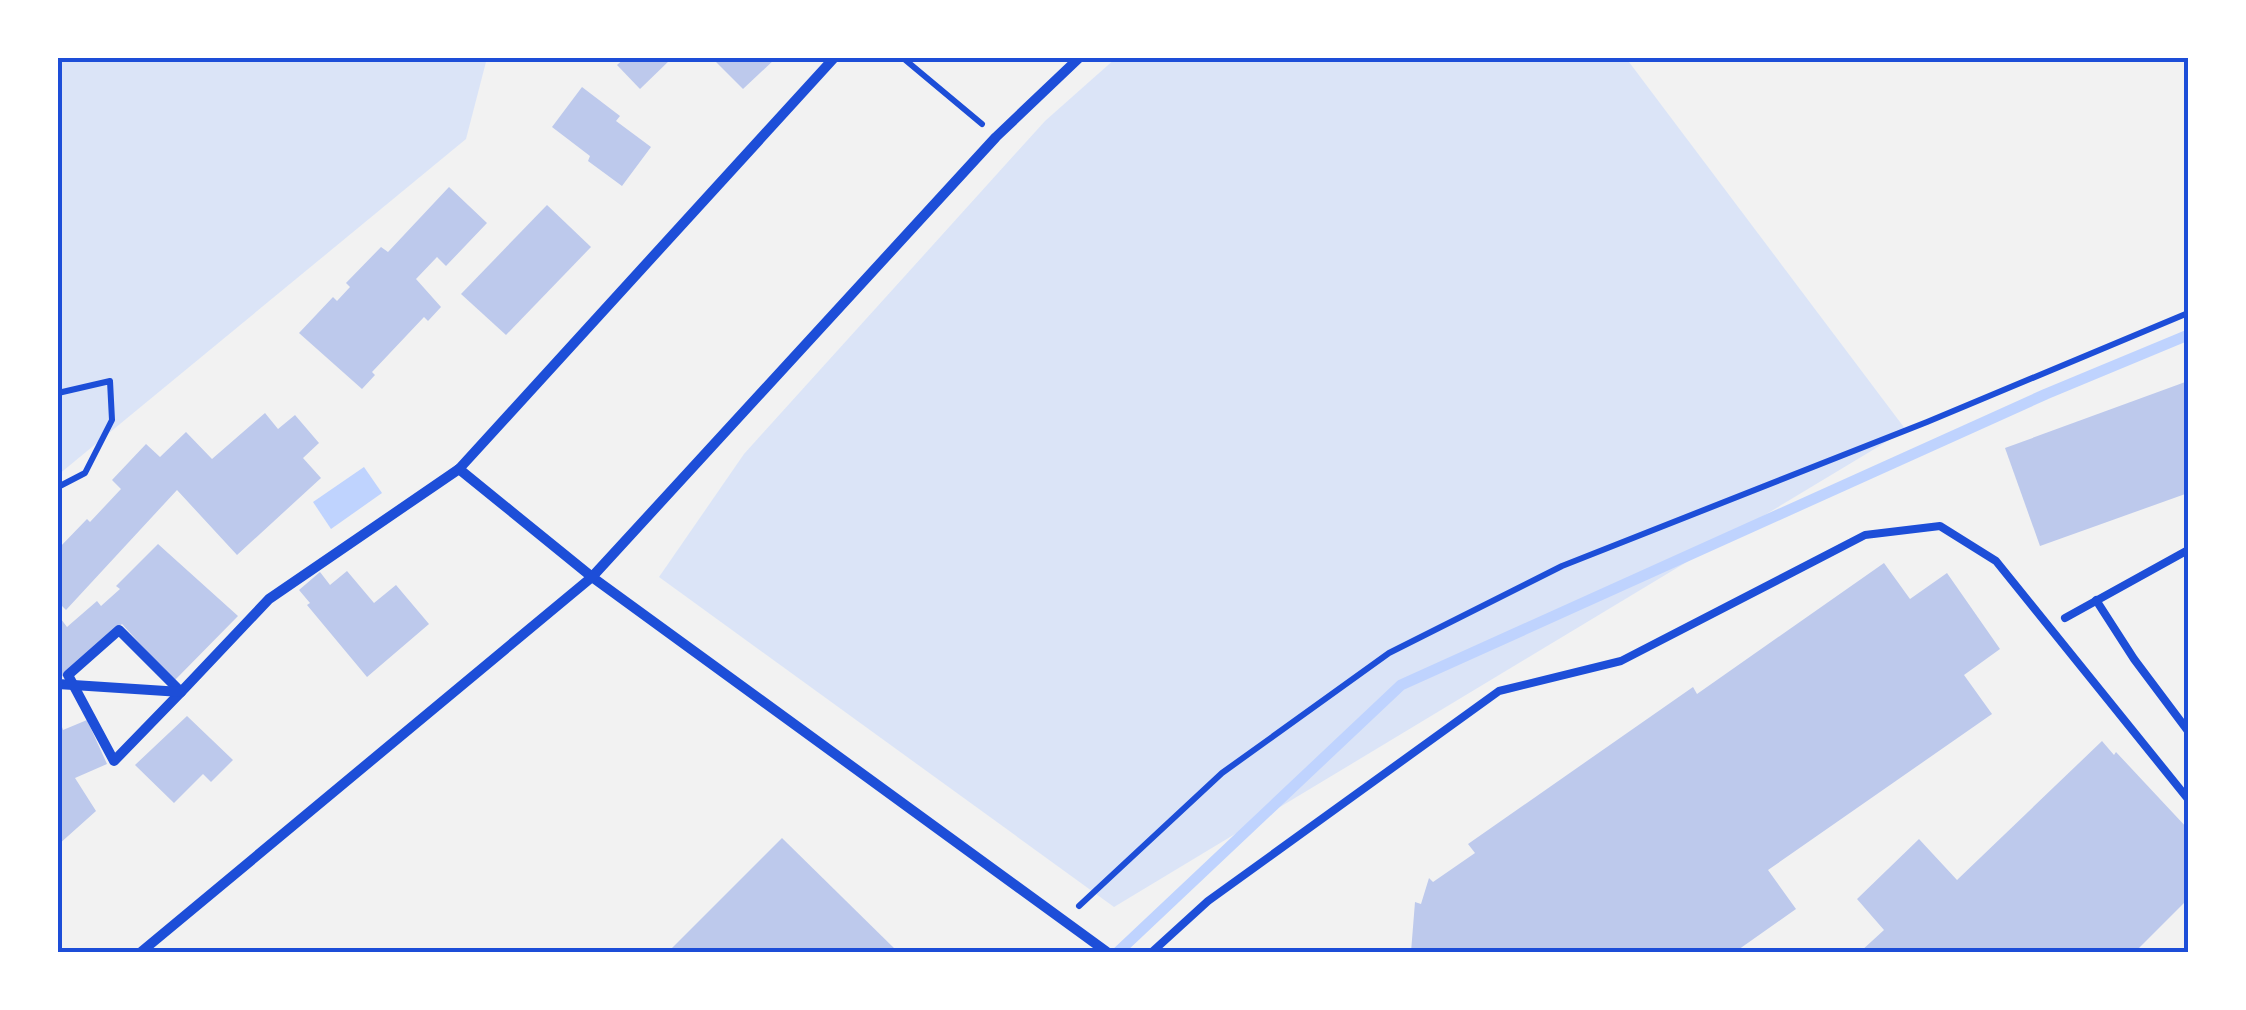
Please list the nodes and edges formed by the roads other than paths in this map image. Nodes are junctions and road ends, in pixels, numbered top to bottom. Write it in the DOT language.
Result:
graph roads {
  1 [pos="834,58"];
  2 [pos="1079,58"];
  3 [pos="459,469"];
  4 [pos="2188,550"];
  5 [pos="592,577"];
  6 [pos="2096,600"];
  7 [pos="2065,618"];
  8 [pos="58,684"];
  9 [pos="73,685"];
  10 [pos="182,692"];
  11 [pos="2188,731"];
  12 [pos="2188,800"];
  13 [pos="141,952"];
  14 [pos="1107,952"];
  15 [pos="1152,952"];
  1 -- 3 [label="street"];
  2 -- 5 [label="street"];
  3 -- 5 [label="street"];
  3 -- 10 [label="street"];
  4 -- 6 [label="lane"];
  5 -- 13 [label="street"];
  5 -- 14 [label="street"];
  6 -- 7 [label="lane"];
  6 -- 11 [label="lane"];
  8 -- 9 [label="street"];
  9 -- 10 [label="street"];
  9 -- 10 [label="street"];
  9 -- 10 [label="street"];
  12 -- 15 [label="lane"];
}
